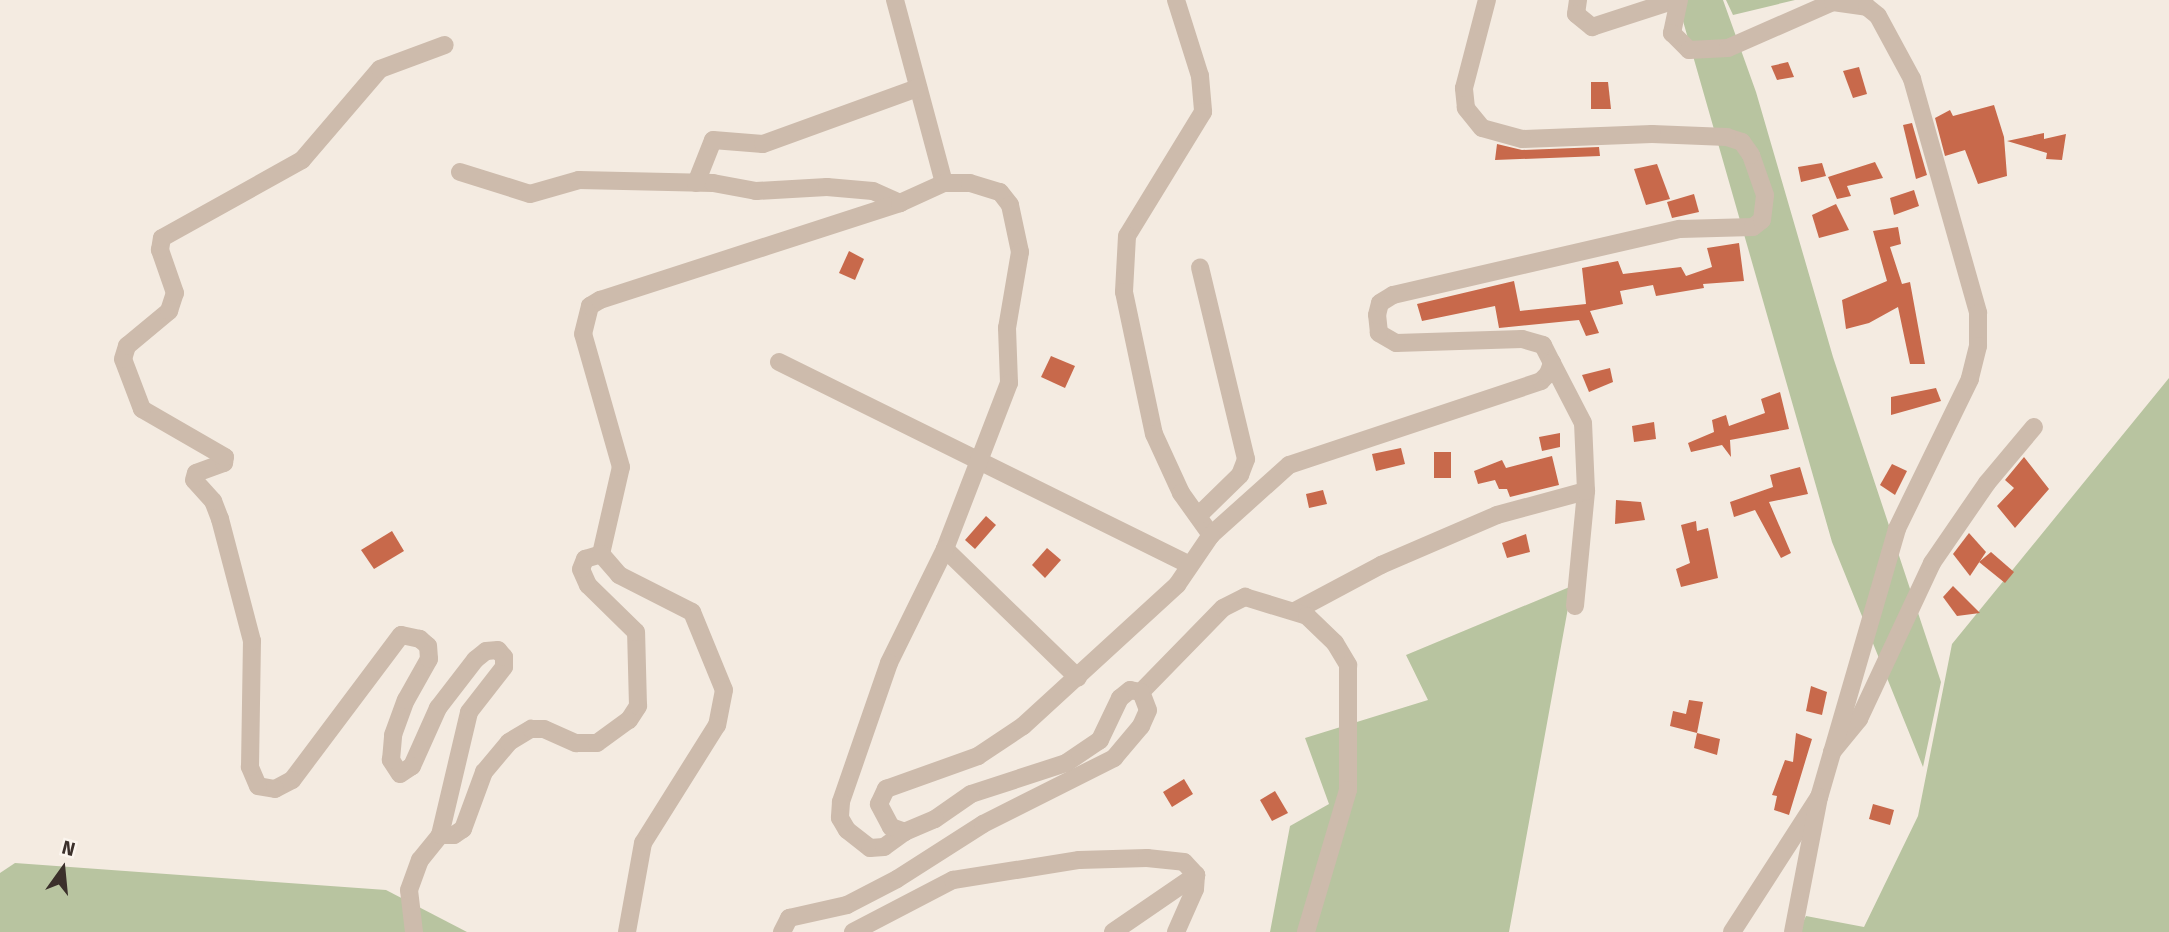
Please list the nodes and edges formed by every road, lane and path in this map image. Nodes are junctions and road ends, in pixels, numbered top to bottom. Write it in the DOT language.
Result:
graph roads {
  1 [pos="895,0"];
  2 [pos="1176,0"];
  3 [pos="1487,0"];
  4 [pos="1578,0"];
  5 [pos="1677,0"];
  6 [pos="445,45"];
  7 [pos="918,88"];
  8 [pos="460,172"];
  9 [pos="696,183"];
  10 [pos="944,183"];
  11 [pos="900,203"];
  12 [pos="1200,267"];
  13 [pos="779,362"];
  14 [pos="1552,363"];
  15 [pos="2034,427"];
  16 [pos="977,463"];
  17 [pos="1586,491"];
  18 [pos="1198,516"];
  19 [pos="1212,535"];
  20 [pos="945,549"];
  21 [pos="601,554"];
  22 [pos="1189,565"];
  23 [pos="1575,606"];
  24 [pos="1295,611"];
  25 [pos="1078,678"];
  26 [pos="1140,692"];
  27 [pos="1832,752"];
  28 [pos="1819,797"];
  29 [pos="905,832"];
  30 [pos="440,835"];
  31 [pos="1196,875"];
  32 [pos="414,932"];
  33 [pos="627,932"];
  34 [pos="782,932"];
  35 [pos="853,932"];
  36 [pos="1113,932"];
  37 [pos="1176,932"];
  38 [pos="1306,932"];
  39 [pos="1732,932"];
  40 [pos="1793,932"];
  1 -- 7 [label="street"];
  2 -- 18 [label="street"];
  3 -- 14 [label="street"];
  4 -- 5 [label="street"];
  5 -- 27 [label="street"];
  6 -- 30 [label="street"];
  7 -- 9 [label="street"];
  7 -- 10 [label="street"];
  8 -- 9 [label="street"];
  9 -- 11 [label="street"];
  10 -- 11 [label="street"];
  10 -- 16 [label="street"];
  11 -- 21 [label="street"];
  12 -- 18 [label="street"];
  13 -- 16 [label="street"];
  14 -- 17 [label="street"];
  14 -- 19 [label="street"];
  15 -- 27 [label="street"];
  16 -- 20 [label="street"];
  16 -- 22 [label="street"];
  17 -- 23 [label="street"];
  17 -- 24 [label="street"];
  18 -- 19 [label="street"];
  19 -- 22 [label="street"];
  20 -- 25 [label="street"];
  20 -- 29 [label="street"];
  21 -- 30 [label="street"];
  21 -- 33 [label="street"];
  22 -- 25 [label="street"];
  24 -- 26 [label="street"];
  24 -- 38 [label="street"];
  25 -- 29 [label="street"];
  26 -- 29 [label="street"];
  26 -- 34 [label="street"];
  27 -- 28 [label="street"];
  28 -- 39 [label="street"];
  28 -- 40 [label="street"];
  30 -- 32 [label="street"];
  31 -- 35 [label="street"];
  31 -- 36 [label="street"];
  31 -- 37 [label="street"];
}
